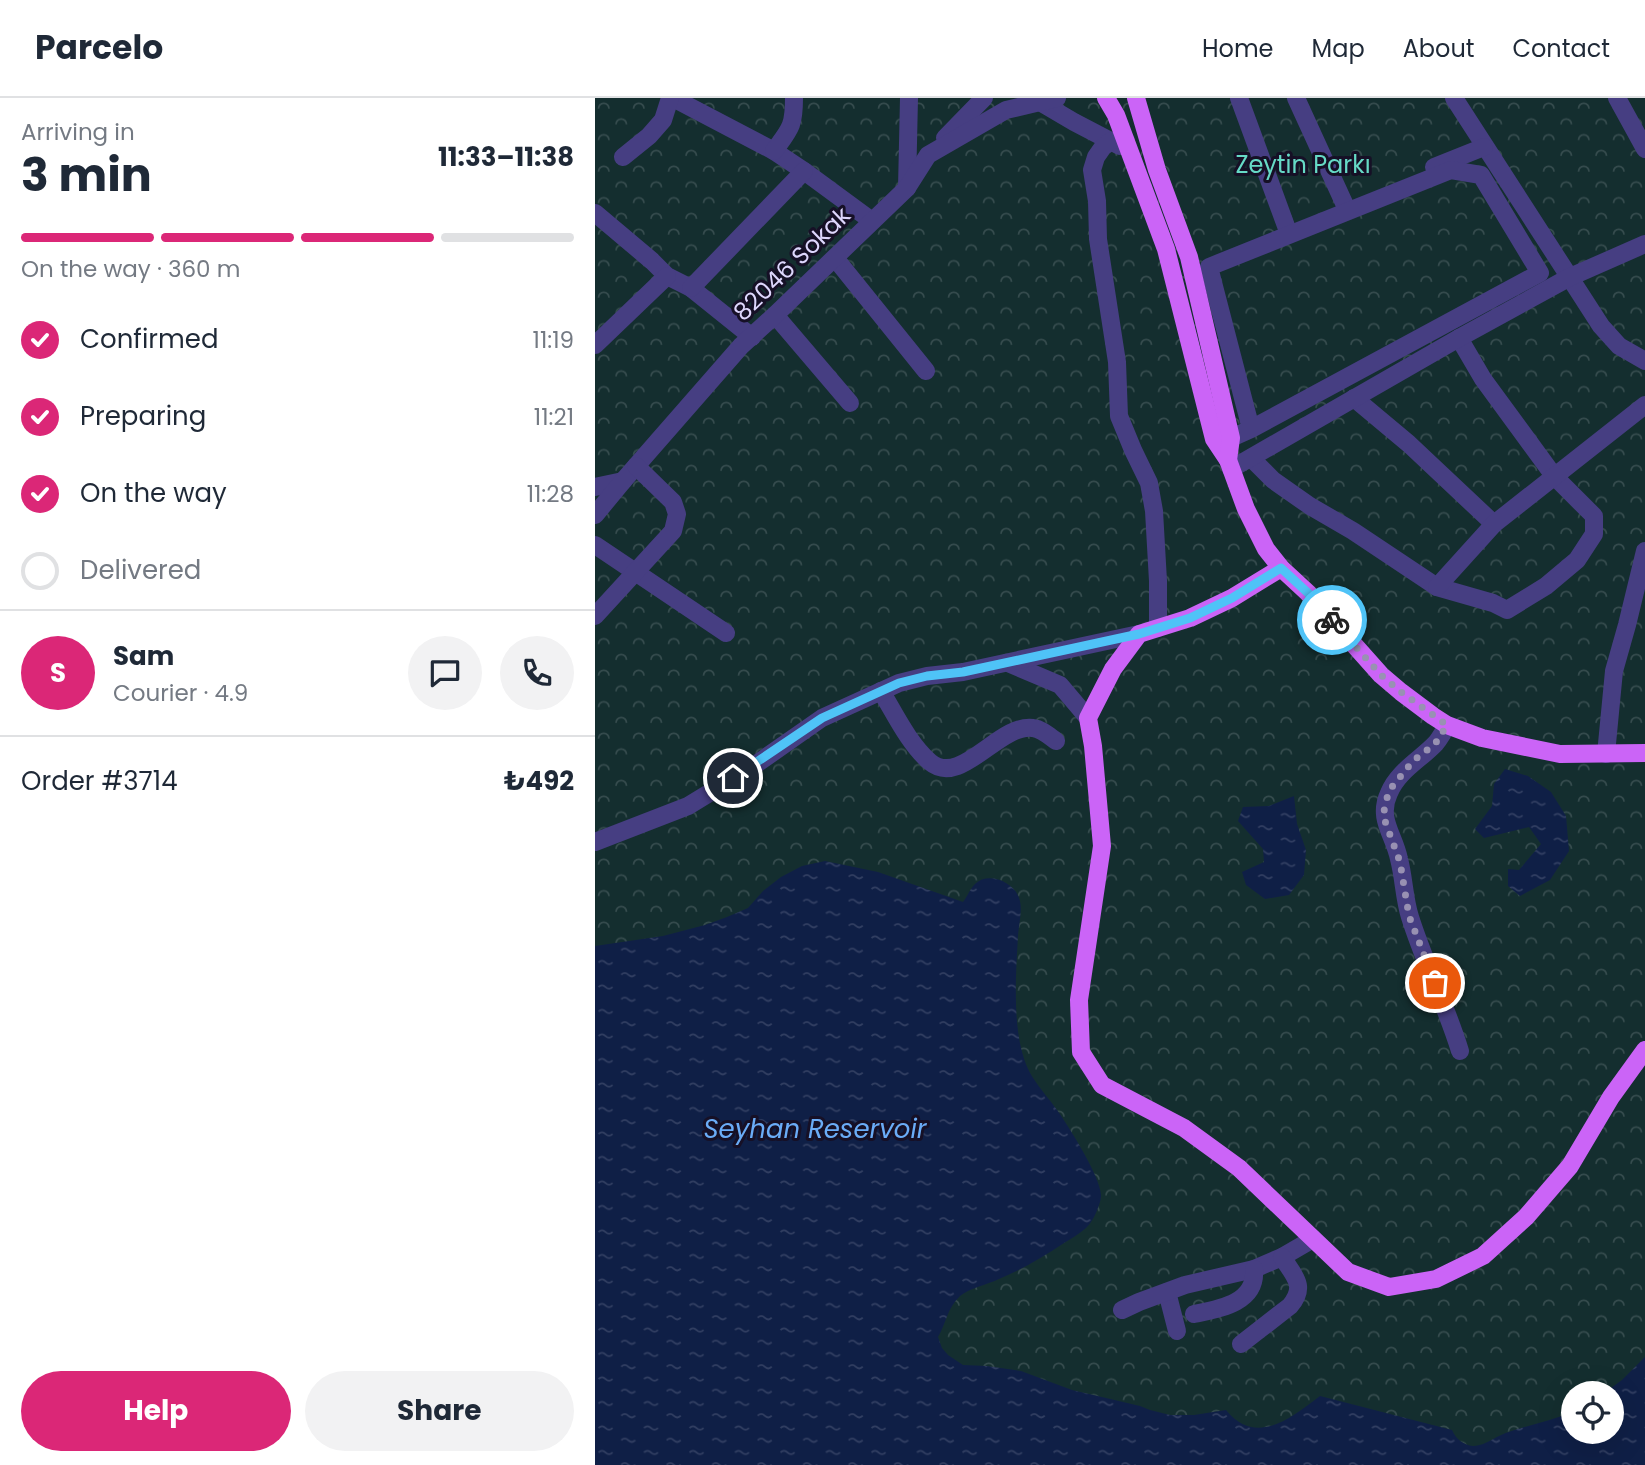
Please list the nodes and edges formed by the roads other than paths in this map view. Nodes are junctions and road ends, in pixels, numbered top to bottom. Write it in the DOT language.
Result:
graph roads {
  1 [pos="671,98"];
  2 [pos="794,98"];
  3 [pos="909,98"];
  4 [pos="984,98"];
  5 [pos="1106,98"];
  6 [pos="1136,98"];
  7 [pos="1239,98"];
  8 [pos="1296,98"];
  9 [pos="1454,98"];
  10 [pos="1617,98"];
  11 [pos="1049,100"];
  12 [pos="1111,141"];
  13 [pos="1484,147"];
  14 [pos="1645,149"];
  15 [pos="773,151"];
  16 [pos="1129,151"];
  17 [pos="929,155"];
  18 [pos="623,157"];
  19 [pos="804,171"];
  20 [pos="907,188"];
  21 [pos="1343,203"];
  22 [pos="595,213"];
  23 [pos="873,221"];
  24 [pos="1286,226"];
  25 [pos="1645,244"];
  26 [pos="835,258"];
  27 [pos="1190,264"];
  28 [pos="667,276"];
  29 [pos="1570,277"];
  30 [pos="691,288"];
  31 [pos="775,315"];
  32 [pos="752,337"];
  33 [pos="1458,338"];
  34 [pos="595,345"];
  35 [pos="1645,361"];
  36 [pos="926,371"];
  37 [pos="1354,398"];
  38 [pos="850,403"];
  39 [pos="1645,405"];
  40 [pos="1251,429"];
  41 [pos="1231,438"];
  42 [pos="1251,458"];
  43 [pos="1230,464"];
  44 [pos="636,466"];
  45 [pos="1554,476"];
  46 [pos="623,481"];
  47 [pos="595,487"];
  48 [pos="595,515"];
  49 [pos="1494,524"];
  50 [pos="595,545"];
  51 [pos="1645,551"];
  52 [pos="1281,568"];
  53 [pos="636,572"];
  54 [pos="1437,587"];
  55 [pos="595,616"];
  56 [pos="1158,628"];
  57 [pos="726,633"];
  58 [pos="1139,634"];
  59 [pos="1008,663"];
  60 [pos="881,691"];
  61 [pos="1088,718"];
  62 [pos="1447,725"];
  63 [pos="1056,741"];
  64 [pos="1645,753"];
  65 [pos="1606,754"];
  66 [pos="595,842"];
  67 [pos="1645,1050"];
  68 [pos="1460,1051"];
  69 [pos="1308,1234"];
  70 [pos="1287,1254"];
  71 [pos="1254,1269"];
  72 [pos="1167,1292"];
  73 [pos="1122,1310"];
  74 [pos="1193,1314"];
  75 [pos="1177,1331"];
  76 [pos="1241,1345"];
  1 -- 15 [label="street"];
  1 -- 18 [label="street"];
  2 -- 15 [label="street"];
  3 -- 20 [label="street"];
  4 -- 17 [label="street"];
  5 -- 16 [label="main road"];
  6 -- 27 [label="main road"];
  7 -- 24 [label="street"];
  8 -- 21 [label="street"];
  9 -- 13 [label="street"];
  10 -- 14 [label="street"];
  11 -- 12 [label="street"];
  11 -- 17 [label="street, 82046 Sokak"];
  12 -- 16 [label="street"];
  12 -- 56 [label="street"];
  13 -- 21 [label="street"];
  13 -- 29 [label="street"];
  15 -- 19 [label="street"];
  16 -- 43 [label="main road"];
  17 -- 20 [label="street, 82046 Sokak"];
  19 -- 23 [label="street"];
  19 -- 30 [label="street"];
  20 -- 23 [label="street, 82046 Sokak"];
  21 -- 24 [label="street"];
  22 -- 28 [label="street"];
  23 -- 26 [label="street, 82046 Sokak"];
  24 -- 27 [label="street"];
  25 -- 29 [label="street"];
  26 -- 31 [label="street, 82046 Sokak"];
  26 -- 36 [label="street"];
  27 -- 41 [label="main road"];
  28 -- 30 [label="street"];
  28 -- 34 [label="street"];
  29 -- 33 [label="street"];
  29 -- 35 [label="street"];
  30 -- 32 [label="street"];
  31 -- 32 [label="street, 82046 Sokak"];
  31 -- 38 [label="street"];
  32 -- 44 [label="street, 82046 Sokak"];
  33 -- 37 [label="street"];
  33 -- 45 [label="street"];
  37 -- 42 [label="street"];
  37 -- 49 [label="street"];
  39 -- 45 [label="street"];
  40 -- 40 [label="street"];
  40 -- 41 [label="street"];
  41 -- 43 [label="main road"];
  42 -- 43 [label="street"];
  42 -- 54 [label="street"];
  43 -- 52 [label="main road"];
  44 -- 46 [label="street, 82046 Sokak"];
  44 -- 53 [label="street"];
  45 -- 49 [label="street"];
  45 -- 54 [label="street"];
  46 -- 47 [label="street"];
  46 -- 48 [label="street, 82046 Sokak"];
  49 -- 54 [label="street"];
  50 -- 53 [label="street"];
  51 -- 65 [label="street"];
  52 -- 56 [label="main road"];
  52 -- 62 [label="main road"];
  53 -- 55 [label="street"];
  53 -- 57 [label="street"];
  56 -- 58 [label="main road"];
  58 -- 59 [label="street"];
  58 -- 61 [label="main road"];
  59 -- 60 [label="street"];
  59 -- 61 [label="street"];
  60 -- 63 [label="street"];
  60 -- 66 [label="street"];
  61 -- 69 [label="main road"];
  62 -- 65 [label="main road"];
  62 -- 68 [label="street"];
  64 -- 65 [label="main road"];
  67 -- 69 [label="main road"];
  69 -- 70 [label="street"];
  70 -- 71 [label="street"];
  70 -- 76 [label="street"];
  71 -- 72 [label="street"];
  71 -- 74 [label="street"];
  72 -- 73 [label="street"];
  72 -- 75 [label="street"];
}
